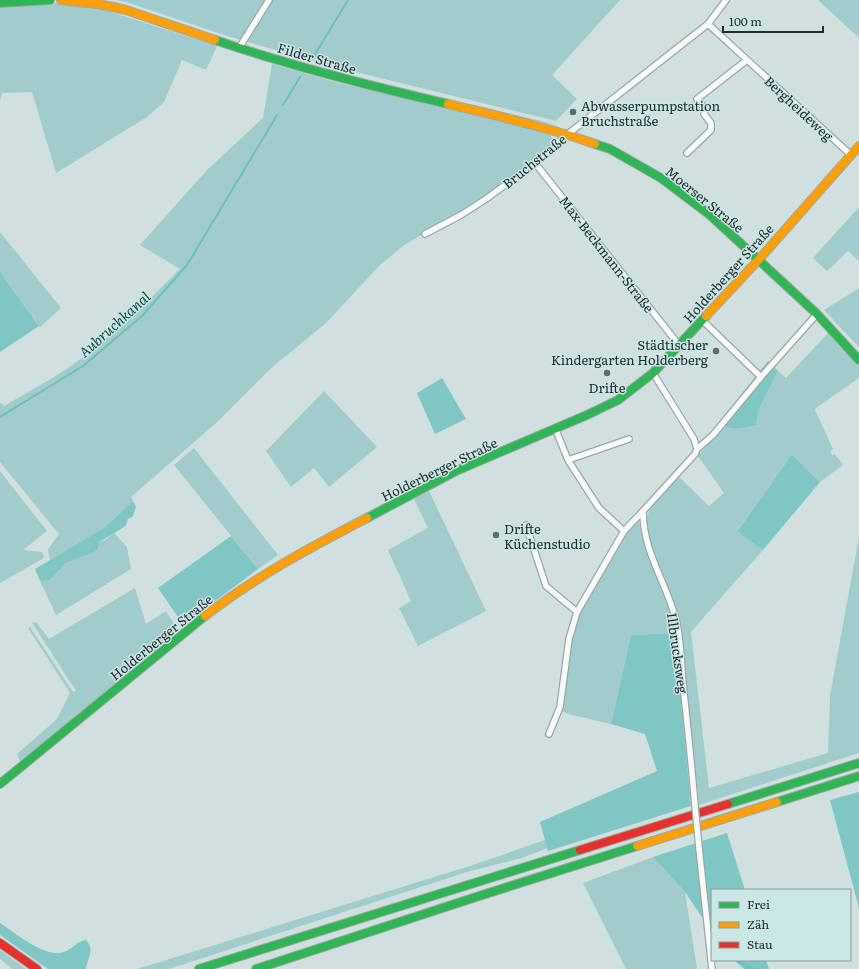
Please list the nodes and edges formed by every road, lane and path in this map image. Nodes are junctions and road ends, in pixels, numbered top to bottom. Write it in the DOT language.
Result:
graph roads {
  1 [pos="50,0"];
  2 [pos="61,0"];
  3 [pos="269,0"];
  4 [pos="726,0"];
  5 [pos="0,3"];
  6 [pos="708,24"];
  7 [pos="239,48"];
  8 [pos="747,60"];
  9 [pos="568,134"];
  10 [pos="859,146"];
  11 [pos="688,153"];
  12 [pos="851,156"];
  13 [pos="535,162"];
  14 [pos="426,234"];
  15 [pos="758,260"];
  16 [pos="817,314"];
  17 [pos="702,320"];
  18 [pos="679,345"];
  19 [pos="859,360"];
  20 [pos="653,373"];
  21 [pos="761,377"];
  22 [pos="554,428"];
  23 [pos="629,439"];
  24 [pos="697,449"];
  25 [pos="568,460"];
  26 [pos="643,511"];
  27 [pos="526,525"];
  28 [pos="624,531"];
  29 [pos="577,612"];
  30 [pos="549,734"];
  31 [pos="859,763"];
  32 [pos="859,776"];
  33 [pos="0,784"];
  34 [pos="0,943"];
  35 [pos="711,960"];
  36 [pos="272,964"];
  37 [pos="37,969"];
  38 [pos="199,969"];
  39 [pos="256,969"];
  40 [pos="263,969"];
  1 -- 5 [label="main road"];
  2 -- 7 [label="main road, Filder Straße"];
  3 -- 7 [label="street"];
  4 -- 6 [label="street, Bruchstraße"];
  6 -- 8 [label="street, Bergheideweg"];
  6 -- 9 [label="street, Bruchstraße"];
  7 -- 9 [label="main road, Filder Straße"];
  8 -- 11 [label="street"];
  8 -- 12 [label="street, Bergheideweg"];
  9 -- 13 [label="street, Bruchstraße"];
  9 -- 15 [label="main road, Moerser Straße"];
  10 -- 12 [label="main road, Holderberger Straße"];
  12 -- 15 [label="main road, Holderberger Straße"];
  13 -- 14 [label="street, Bruchstraße"];
  13 -- 18 [label="street, Max-Beckmann-Straße"];
  15 -- 16 [label="main road, Moerser Straße"];
  15 -- 17 [label="main road, Holderberger Straße"];
  16 -- 19 [label="main road, Moerser Straße"];
  16 -- 21 [label="street"];
  17 -- 18 [label="main road, Holderberger Straße"];
  17 -- 21 [label="street"];
  18 -- 20 [label="main road, Holderberger Straße"];
  20 -- 22 [label="main road, Holderberger Straße"];
  20 -- 24 [label="street"];
  21 -- 24 [label="street"];
  22 -- 25 [label="street"];
  22 -- 33 [label="main road, Holderberger Straße"];
  23 -- 25 [label="street"];
  24 -- 26 [label="street"];
  25 -- 28 [label="street"];
  26 -- 28 [label="street"];
  26 -- 35 [label="street, Illbrucksweg, bridge"];
  27 -- 29 [label="street"];
  28 -- 29 [label="street"];
  29 -- 30 [label="street"];
  31 -- 38 [label="main road"];
  32 -- 36 [label="main road"];
  34 -- 37 [label="main road"];
  36 -- 39 [label="main road"];
  36 -- 40 [label="main road"];
}
